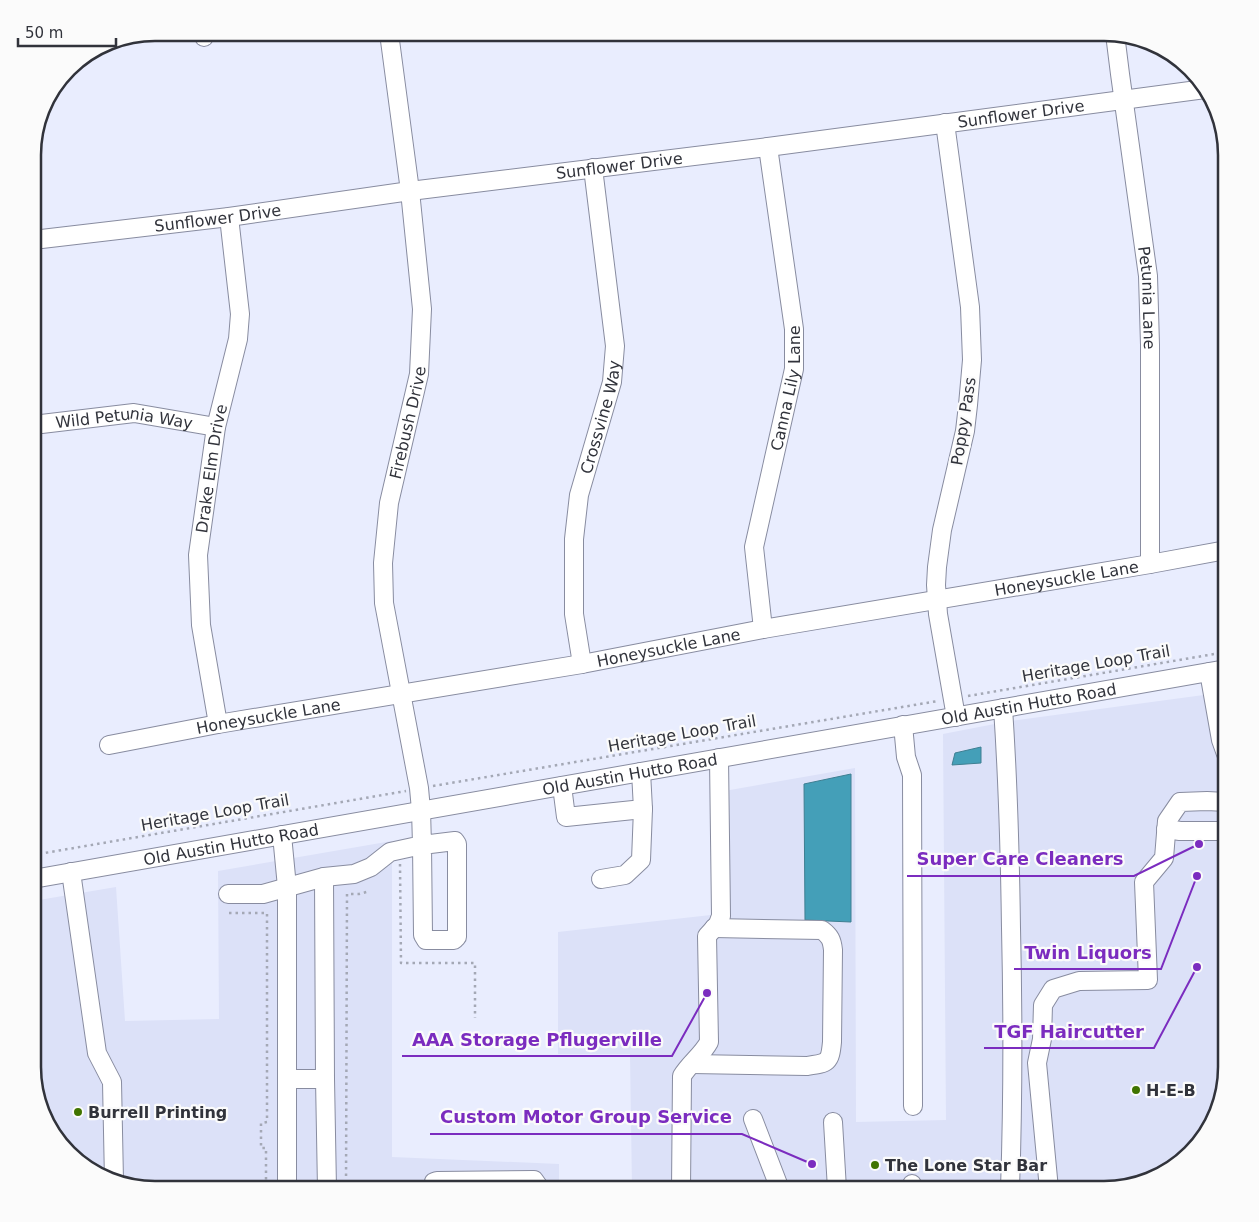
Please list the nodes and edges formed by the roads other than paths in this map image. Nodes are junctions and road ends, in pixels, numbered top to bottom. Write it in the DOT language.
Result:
graph roads {
  1 [pos="390,41"];
  2 [pos="1116,42"];
  3 [pos="1197,90"];
  4 [pos="1123,99"];
  5 [pos="945,123"];
  6 [pos="768,147"];
  7 [pos="593,168"];
  8 [pos="410,191"];
  9 [pos="228,217"];
  10 [pos="41,239"];
  11 [pos="41,424"];
  12 [pos="216,427"];
  13 [pos="1218,551"];
  14 [pos="1150,564"];
  15 [pos="937,600"];
  16 [pos="763,629"];
  17 [pos="582,664"];
  18 [pos="1218,670"];
  19 [pos="401,693"];
  20 [pos="1003,708"];
  21 [pos="956,716"];
  22 [pos="218,724"];
  23 [pos="903,725"];
  24 [pos="109,745"];
  25 [pos="719,758"];
  26 [pos="641,772"];
  27 [pos="562,786"];
  28 [pos="1218,802"];
  29 [pos="643,809"];
  30 [pos="421,810"];
  31 [pos="1166,829"];
  32 [pos="282,835"];
  33 [pos="1218,836"];
  34 [pos="422,845"];
  35 [pos="71,872"];
  36 [pos="41,877"];
  37 [pos="324,877"];
  38 [pos="601,878"];
  39 [pos="287,887"];
  40 [pos="228,894"];
  41 [pos="714,928"];
  42 [pos="692,1064"];
  43 [pos="287,1079"];
  44 [pos="326,1079"];
  45 [pos="912,1106"];
  46 [pos="753,1119"];
  47 [pos="833,1122"];
  48 [pos="114,1173"];
  49 [pos="287,1181"];
  50 [pos="327,1181"];
  51 [pos="437,1181"];
  52 [pos="535,1181"];
  53 [pos="681,1181"];
  54 [pos="777,1181"];
  55 [pos="836,1181"];
  56 [pos="1010,1181"];
  57 [pos="1048,1181"];
  1 -- 8 [label="street, Firebush Drive"];
  2 -- 4 [label="street, Petunia Lane"];
  3 -- 4 [label="street, Sunflower Drive"];
  4 -- 5 [label="street, Sunflower Drive"];
  4 -- 14 [label="street, Petunia Lane"];
  5 -- 6 [label="street, Sunflower Drive"];
  5 -- 15 [label="street, Poppy Pass"];
  6 -- 7 [label="street, Sunflower Drive"];
  6 -- 16 [label="street, Canna Lily Lane"];
  7 -- 8 [label="street, Sunflower Drive"];
  7 -- 17 [label="street, Crossvine Way"];
  8 -- 9 [label="street, Sunflower Drive"];
  8 -- 19 [label="street, Firebush Drive"];
  9 -- 10 [label="street, Sunflower Drive"];
  9 -- 12 [label="street, Drake Elm Drive"];
  11 -- 12 [label="street, Wild Petunia Way"];
  12 -- 22 [label="street, Drake Elm Drive"];
  13 -- 14 [label="street, Honeysuckle Lane"];
  14 -- 15 [label="street, Honeysuckle Lane"];
  15 -- 16 [label="street, Honeysuckle Lane"];
  15 -- 21 [label="street, Poppy Pass"];
  16 -- 17 [label="street, Honeysuckle Lane"];
  17 -- 19 [label="street, Honeysuckle Lane"];
  18 -- 20 [label="street, Old Austin Hutto Road"];
  19 -- 22 [label="street, Honeysuckle Lane"];
  19 -- 30 [label="street, Firebush Drive"];
  20 -- 21 [label="street, Old Austin Hutto Road"];
  20 -- 56 [label="street"];
  21 -- 23 [label="street, Old Austin Hutto Road"];
  22 -- 24 [label="street, Honeysuckle Lane"];
  23 -- 25 [label="street, Old Austin Hutto Road"];
  23 -- 45 [label="street"];
  25 -- 26 [label="street, Old Austin Hutto Road"];
  25 -- 41 [label="street"];
  26 -- 27 [label="street, Old Austin Hutto Road"];
  26 -- 29 [label="street"];
  27 -- 29 [label="street"];
  27 -- 30 [label="street, Old Austin Hutto Road"];
  28 -- 31 [label="street"];
  29 -- 38 [label="street"];
  30 -- 32 [label="street, Old Austin Hutto Road"];
  30 -- 34 [label="street, Firebush Drive"];
  31 -- 33 [label="street"];
  31 -- 57 [label="street"];
  32 -- 35 [label="street, Old Austin Hutto Road"];
  32 -- 39 [label="street"];
  34 -- 34 [label="street"];
  34 -- 37 [label="street"];
  35 -- 36 [label="street, Old Austin Hutto Road"];
  35 -- 48 [label="street"];
  37 -- 39 [label="street"];
  37 -- 44 [label="street"];
  39 -- 40 [label="street"];
  39 -- 43 [label="street"];
  41 -- 42 [label="street"];
  41 -- 42 [label="street"];
  42 -- 53 [label="street"];
  43 -- 44 [label="street"];
  43 -- 49 [label="street"];
  44 -- 50 [label="street"];
  46 -- 54 [label="street"];
  47 -- 55 [label="street"];
  51 -- 52 [label="street"];
}
